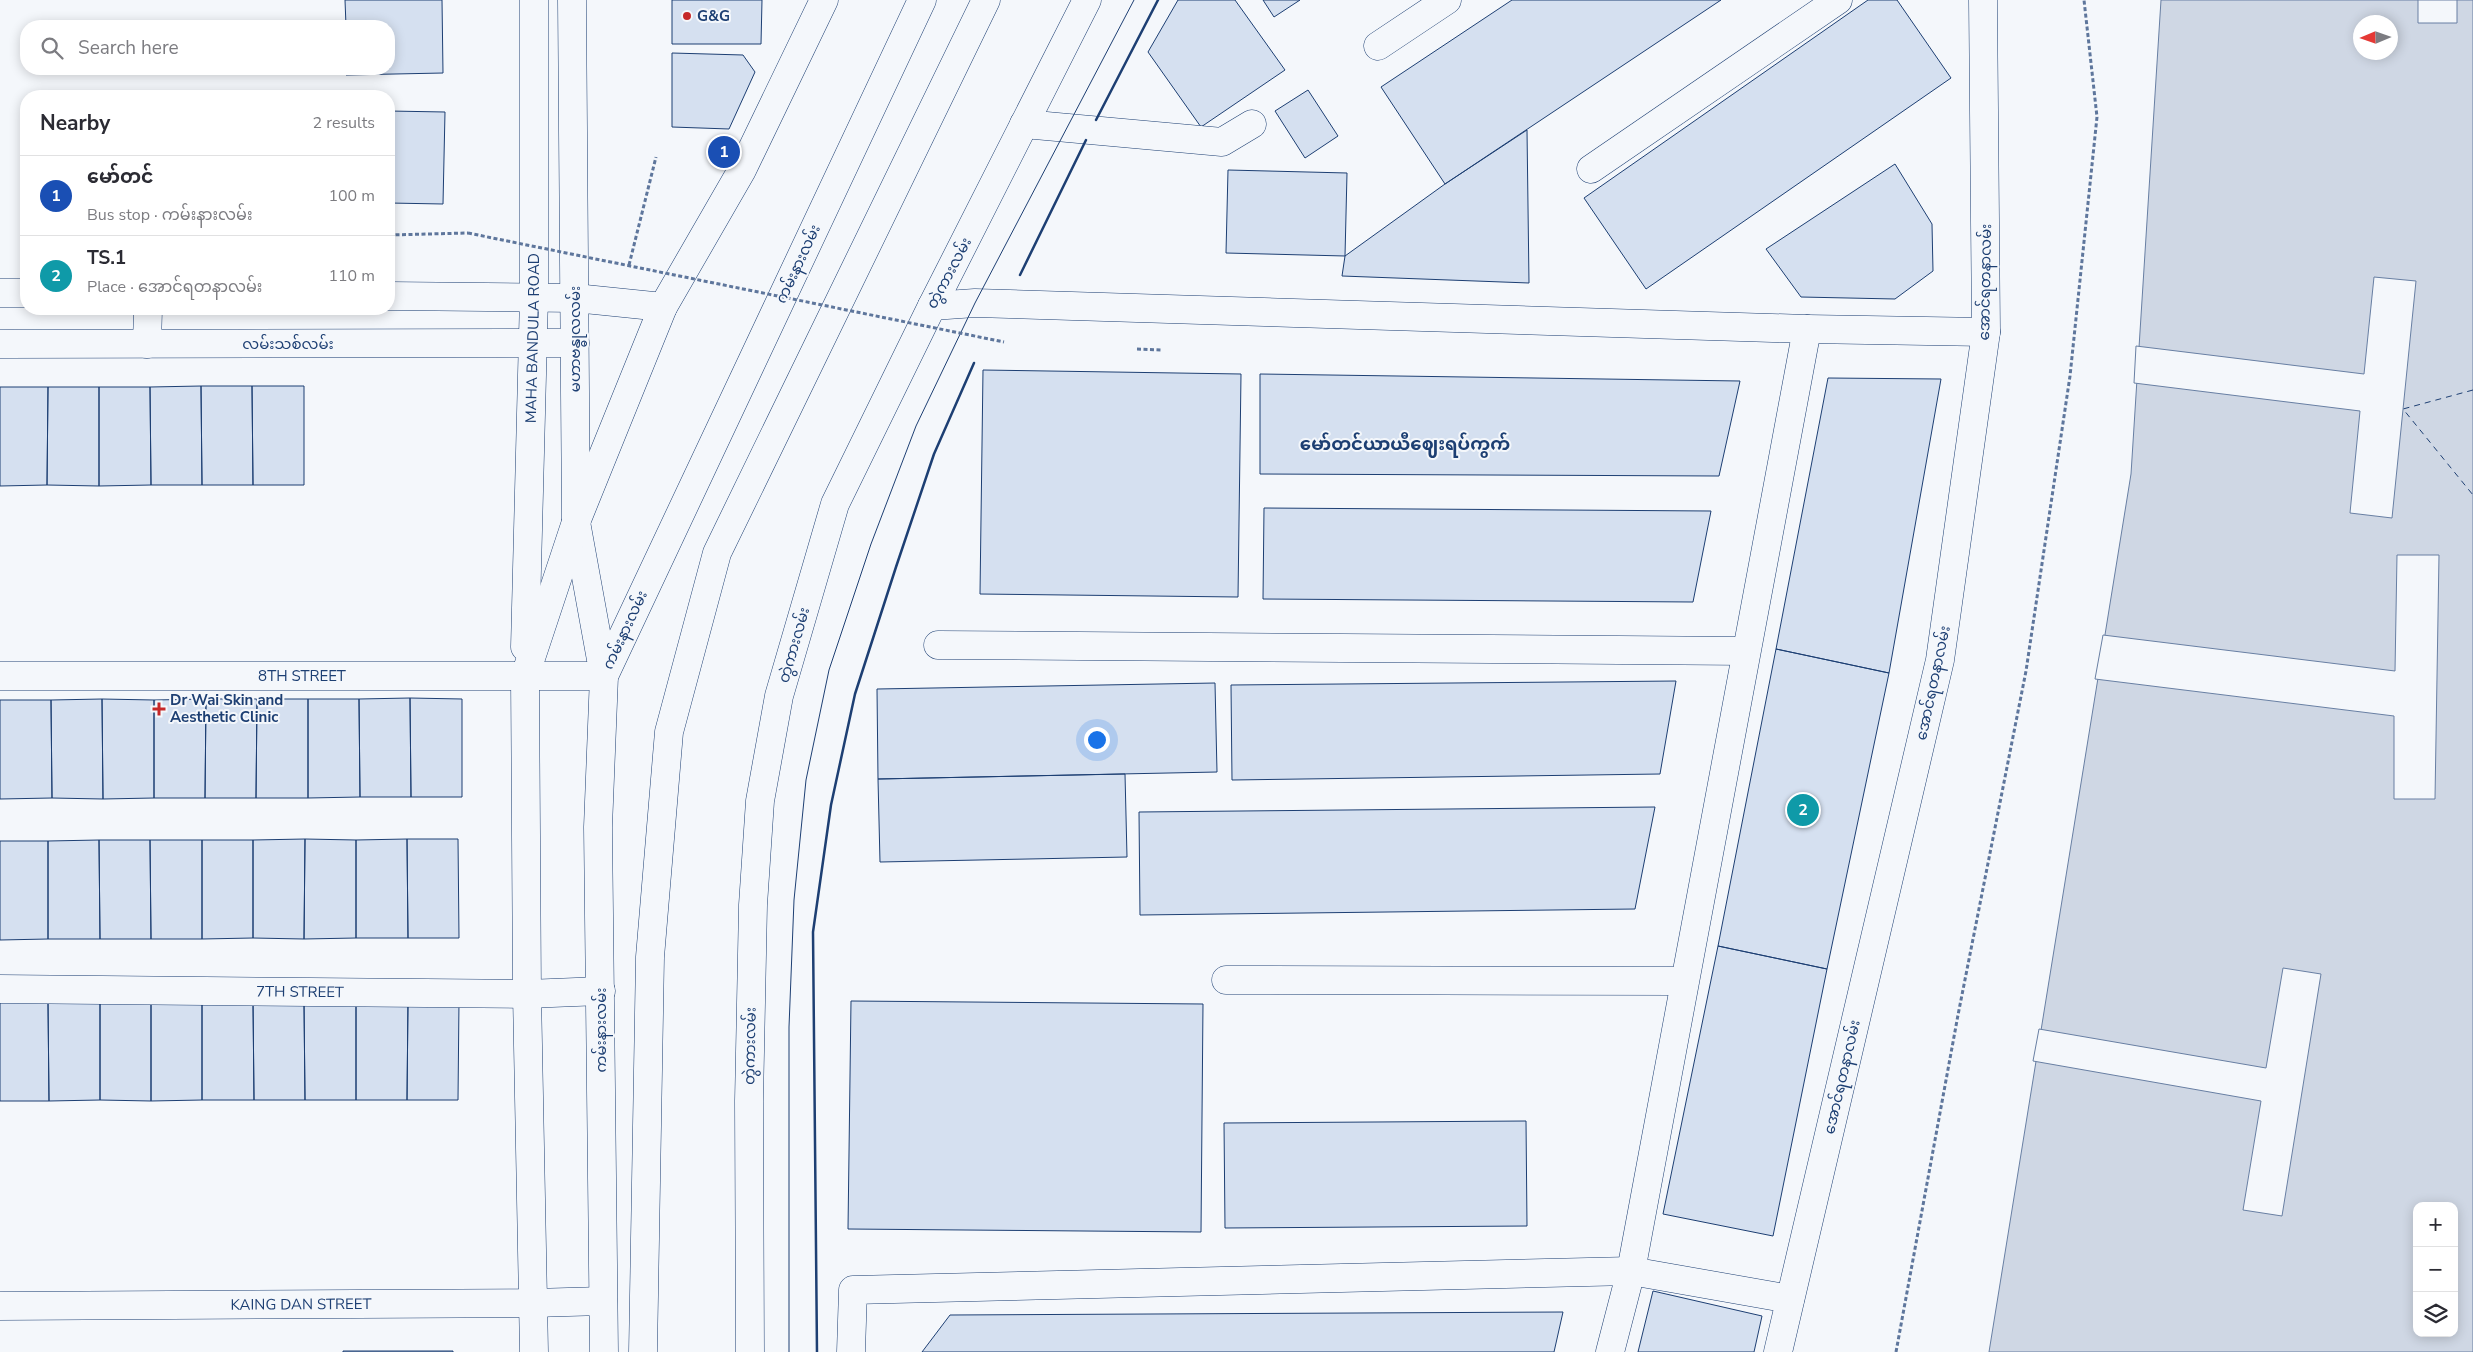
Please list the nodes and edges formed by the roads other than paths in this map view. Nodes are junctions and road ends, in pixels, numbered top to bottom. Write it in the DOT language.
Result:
graph roads {
  1 [pos="534,0"];
  2 [pos="572,0"];
  3 [pos="824,0"];
  4 [pos="922,0"];
  5 [pos="986,0"];
  6 [pos="1087,0"];
  7 [pos="1447,0"];
  8 [pos="1838,0"];
  9 [pos="1983,0"];
  10 [pos="1378,46"];
  11 [pos="1024,124"];
  12 [pos="1252,124"];
  13 [pos="1591,169"];
  14 [pos="0,293"];
  15 [pos="20,293"];
  16 [pos="395,296"];
  17 [pos="534,297"];
  18 [pos="575,298"];
  19 [pos="932,306"];
  20 [pos="663,307"];
  21 [pos="148,315"];
  22 [pos="1807,329"];
  23 [pos="1986,332"];
  24 [pos="532,343"];
  25 [pos="575,343"];
  26 [pos="0,344"];
  27 [pos="147,344"];
  28 [pos="576,522"];
  29 [pos="938,645"];
  30 [pos="1746,651"];
  31 [pos="0,676"];
  32 [pos="524,676"];
  33 [pos="604,676"];
  34 [pos="1226,980"];
  35 [pos="1684,981"];
  36 [pos="0,989"];
  37 [pos="601,991"];
  38 [pos="527,994"];
  39 [pos="1631,1271"];
  40 [pos="1790,1299"];
  41 [pos="603,1301"];
  42 [pos="533,1303"];
  43 [pos="0,1306"];
  44 [pos="534,1352"];
  45 [pos="604,1352"];
  46 [pos="643,1352"];
  47 [pos="750,1352"];
  48 [pos="851,1352"];
  49 [pos="1610,1352"];
  50 [pos="1778,1352"];
  1 -- 17 [label="main road, MAHA BANDULA ROAD"];
  2 -- 18 [label="main road, မဟာဗန္ဓုလလမ်း"];
  3 -- 20 [label="main road"];
  4 -- 33 [label="main road, ကမ်းနားလမ်း"];
  5 -- 46 [label="main road"];
  6 -- 11 [label="main road, တွဲကားလမ်း"];
  7 -- 10 [label="main road"];
  8 -- 13 [label="main road"];
  9 -- 23 [label="main road, အောင်ရတနာလမ်း"];
  11 -- 12 [label="main road"];
  11 -- 19 [label="main road, တွဲကားလမ်း"];
  14 -- 15 [label="main road"];
  16 -- 17 [label="main road"];
  17 -- 18 [label="main road"];
  17 -- 24 [label="main road, MAHA BANDULA ROAD"];
  18 -- 20 [label="main road"];
  18 -- 25 [label="main road, မဟာဗန္ဓုလလမ်း"];
  19 -- 22 [label="main road"];
  19 -- 47 [label="main road, တွဲကားလမ်း"];
  20 -- 28 [label="main road"];
  21 -- 27 [label="main road"];
  22 -- 23 [label="main road"];
  22 -- 30 [label="main road"];
  23 -- 40 [label="main road, အောင်ရတနာလမ်း"];
  24 -- 25 [label="main road, လမ်းသစ်လမ်း"];
  24 -- 27 [label="main road, လမ်းသစ်လမ်း"];
  24 -- 32 [label="main road, MAHA BANDULA ROAD"];
  25 -- 28 [label="main road, မဟာဗန္ဓုလလမ်း"];
  26 -- 27 [label="main road, လမ်းသစ်လမ်း"];
  28 -- 32 [label="main road"];
  28 -- 33 [label="main road, မဟာဗန္ဓုလလမ်း"];
  29 -- 30 [label="main road"];
  30 -- 35 [label="main road"];
  31 -- 32 [label="main road, 8TH STREET"];
  32 -- 33 [label="main road, 8TH STREET"];
  32 -- 38 [label="main road"];
  33 -- 37 [label="main road, ကမ်းနားလမ်း"];
  34 -- 35 [label="main road"];
  35 -- 39 [label="main road"];
  36 -- 38 [label="main road, 7TH STREET"];
  37 -- 38 [label="main road, 7TH STREET"];
  37 -- 41 [label="main road, ကမ်းနားလမ်း"];
  38 -- 42 [label="main road"];
  39 -- 40 [label="main road"];
  39 -- 48 [label="main road"];
  39 -- 49 [label="main road"];
  40 -- 50 [label="main road, အောင်ရတနာလမ်း"];
  41 -- 42 [label="main road, KAING DAN STREET"];
  41 -- 45 [label="main road, ကမ်းနားလမ်း"];
  42 -- 43 [label="main road, KAING DAN STREET"];
  42 -- 44 [label="main road"];
}
